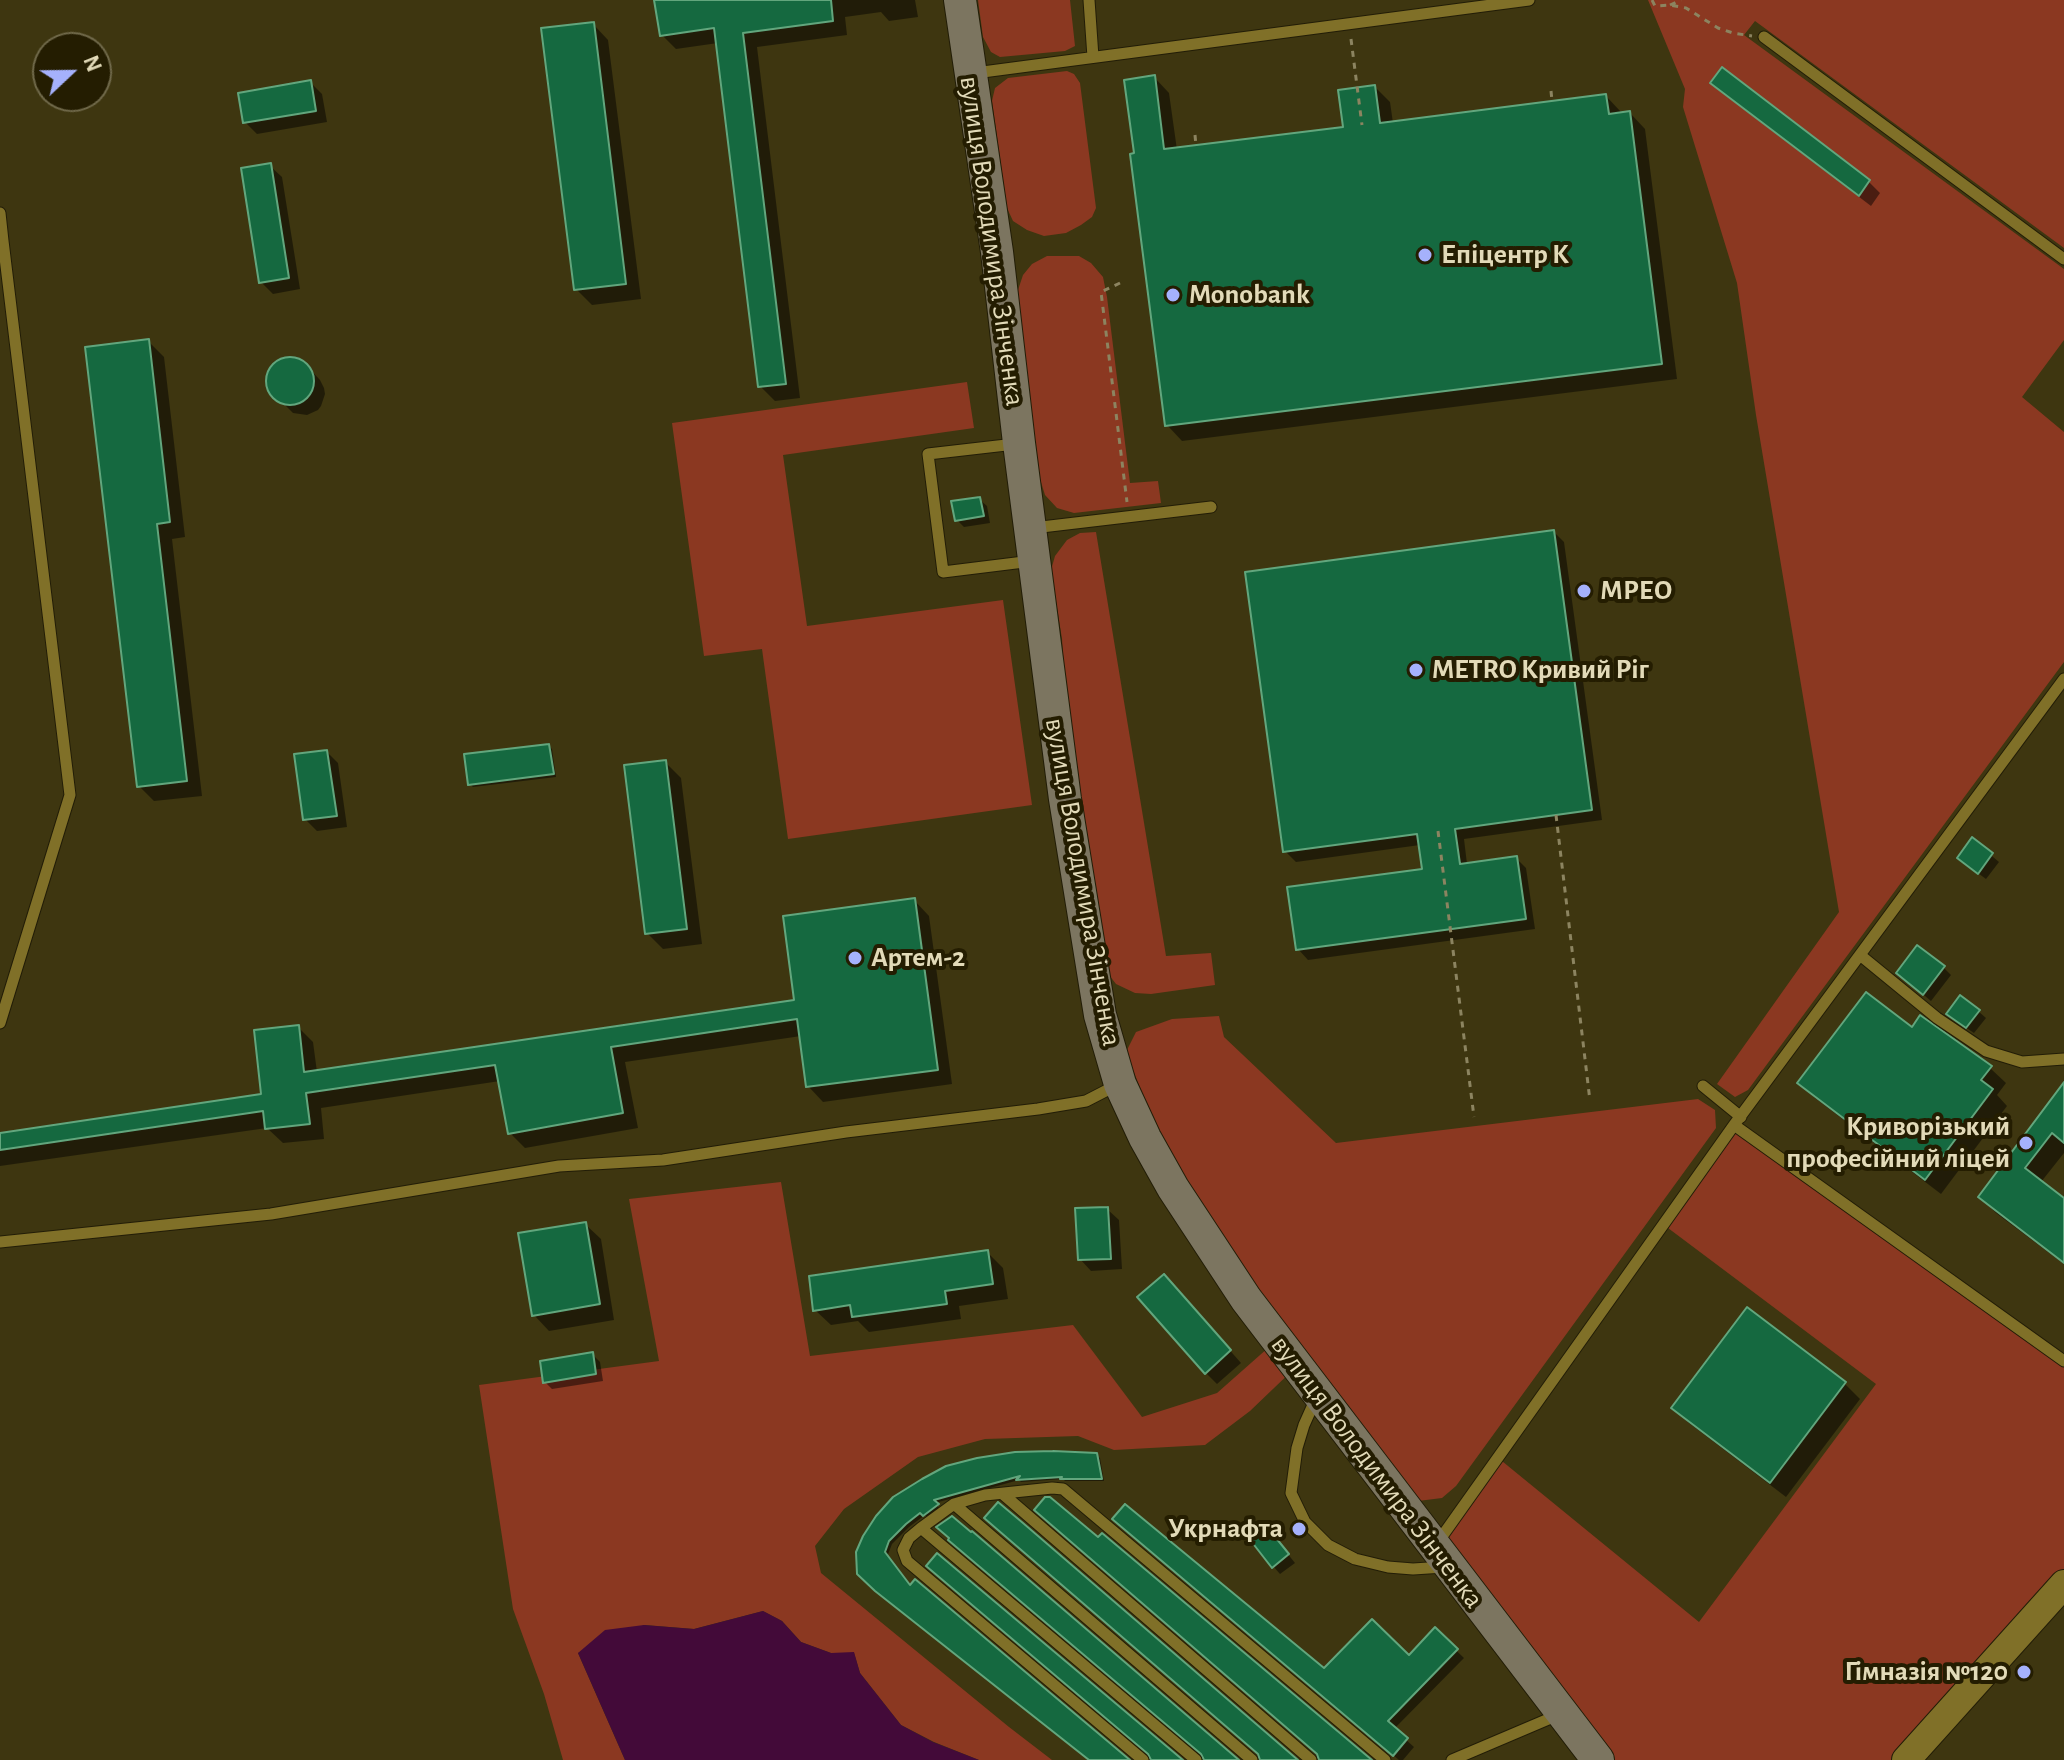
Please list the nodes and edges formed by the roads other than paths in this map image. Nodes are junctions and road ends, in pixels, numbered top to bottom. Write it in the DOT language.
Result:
graph roads {
  1 [pos="960,0"];
  2 [pos="1089,0"];
  3 [pos="1529,0"];
  4 [pos="1764,37"];
  5 [pos="1093,57"];
  6 [pos="970,74"];
  7 [pos="0,213"];
  8 [pos="2,243"];
  9 [pos="2064,259"];
  10 [pos="1019,443"];
  11 [pos="1211,507"];
  12 [pos="1030,528"];
  13 [pos="1034,561"];
  14 [pos="2064,679"];
  15 [pos="1860,955"];
  16 [pos="0,1023"];
  17 [pos="2064,1059"];
  18 [pos="1120,1084"];
  19 [pos="1703,1086"];
  20 [pos="1738,1121"];
  21 [pos="0,1242"];
  22 [pos="2064,1361"];
  23 [pos="1318,1393"];
  24 [pos="1004,1495"];
  25 [pos="954,1504"];
  26 [pos="921,1528"];
  27 [pos="1442,1556"];
  28 [pos="2064,1584"];
  29 [pos="1562,1713"];
  30 [pos="1143,1760"];
  31 [pos="1196,1760"];
  32 [pos="1252,1760"];
  33 [pos="1311,1760"];
  34 [pos="1385,1760"];
  35 [pos="1452,1760"];
  36 [pos="1598,1760"];
  37 [pos="1906,1760"];
  1 -- 6 [label="main road, вулиця Володимира Зінченка"];
  2 -- 5 [label="lane"];
  3 -- 5 [label="lane"];
  4 -- 9 [label="lane"];
  5 -- 6 [label="lane"];
  6 -- 10 [label="main road, вулиця Володимира Зінченка"];
  7 -- 8 [label="lane"];
  8 -- 16 [label="lane"];
  10 -- 12 [label="main road, вулиця Володимира Зінченка"];
  10 -- 13 [label="lane"];
  11 -- 12 [label="lane"];
  12 -- 13 [label="main road, вулиця Володимира Зінченка"];
  13 -- 18 [label="main road, вулиця Володимира Зінченка"];
  14 -- 15 [label="lane"];
  15 -- 17 [label="lane"];
  15 -- 20 [label="lane"];
  18 -- 21 [label="lane"];
  18 -- 23 [label="main road, вулиця Володимира Зінченка"];
  19 -- 20 [label="lane"];
  20 -- 22 [label="lane"];
  20 -- 27 [label="lane"];
  23 -- 27 [label="main road, вулиця Володимира Зінченка"];
  23 -- 27 [label="lane"];
  24 -- 25 [label="lane"];
  24 -- 33 [label="lane"];
  24 -- 34 [label="lane"];
  25 -- 26 [label="lane"];
  25 -- 32 [label="lane"];
  26 -- 30 [label="lane"];
  26 -- 31 [label="lane"];
  27 -- 29 [label="main road, вулиця Володимира Зінченка"];
  28 -- 37 [label="street"];
  29 -- 35 [label="lane"];
  29 -- 36 [label="main road, вулиця Володимира Зінченка"];
}
